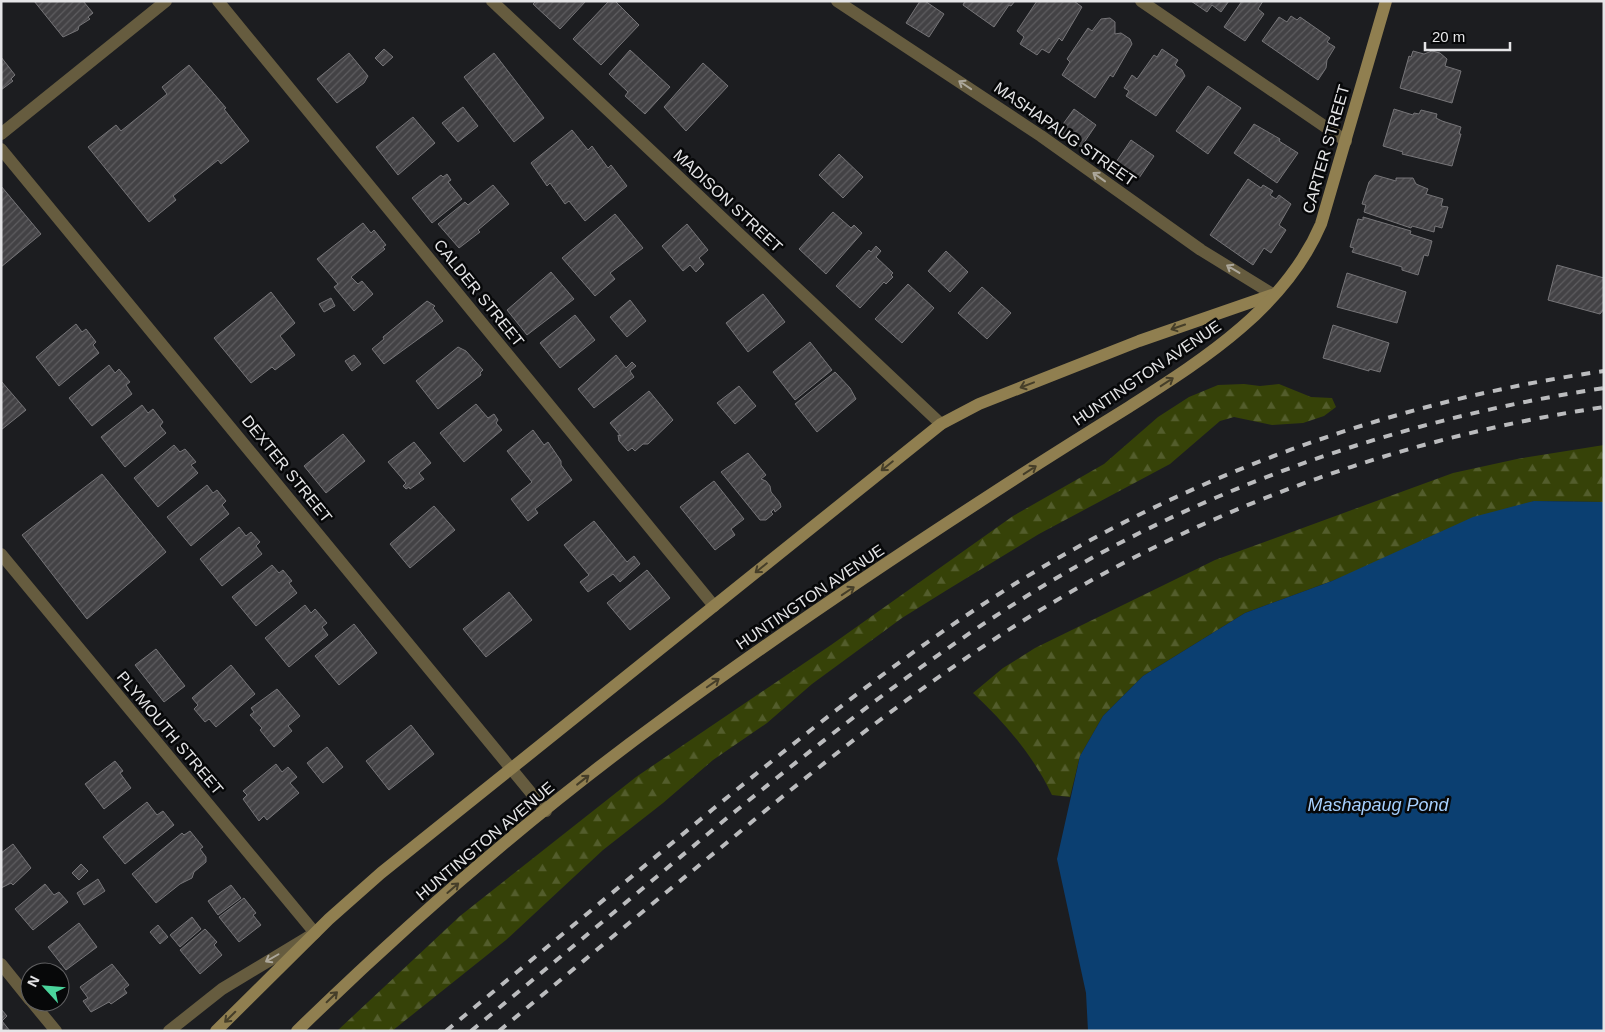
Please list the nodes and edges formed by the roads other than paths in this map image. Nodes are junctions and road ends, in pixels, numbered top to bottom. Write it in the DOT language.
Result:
graph roads {
  1 [pos="166,1"];
  2 [pos="218,1"];
  3 [pos="492,1"];
  4 [pos="837,1"];
  5 [pos="1141,1"];
  6 [pos="1386,1"];
  7 [pos="1,134"];
  8 [pos="1346,141"];
  9 [pos="1,149"];
  10 [pos="1274,295"];
  11 [pos="942,424"];
  12 [pos="1,554"];
  13 [pos="714,606"];
  14 [pos="511,768"];
  15 [pos="546,811"];
  16 [pos="315,933"];
  17 [pos="1,964"];
  18 [pos="20,987"];
  19 [pos="40,1012"];
  20 [pos="56,1031"];
  21 [pos="169,1031"];
  22 [pos="216,1031"];
  23 [pos="297,1031"];
  1 -- 7 [label="street"];
  2 -- 13 [label="street, CALDER STREET"];
  3 -- 11 [label="street, MADISON STREET"];
  10 -- 4 [label="street, MASHAPAUG STREET, one-way"];
  5 -- 8 [label="street"];
  6 -- 8 [label="main road, CARTER STREET"];
  8 -- 10 [label="main road, CARTER STREET"];
  9 -- 14 [label="street, DEXTER STREET"];
  10 -- 11 [label="main road, HUNTINGTON AVENUE, one-way"];
  15 -- 10 [label="main road, HUNTINGTON AVENUE, one-way"];
  11 -- 13 [label="main road, HUNTINGTON AVENUE, one-way"];
  12 -- 16 [label="street, PLYMOUTH STREET"];
  13 -- 14 [label="main road, HUNTINGTON AVENUE"];
  14 -- 15 [label="street, DEXTER STREET"];
  14 -- 16 [label="main road, HUNTINGTON AVENUE"];
  23 -- 15 [label="main road, HUNTINGTON AVENUE, one-way"];
  16 -- 21 [label="street, HUNTINGTON AVENUE, one-way"];
  16 -- 22 [label="main road, HUNTINGTON AVENUE, one-way"];
  17 -- 18 [label="street"];
  19 -- 20 [label="street"];
}
